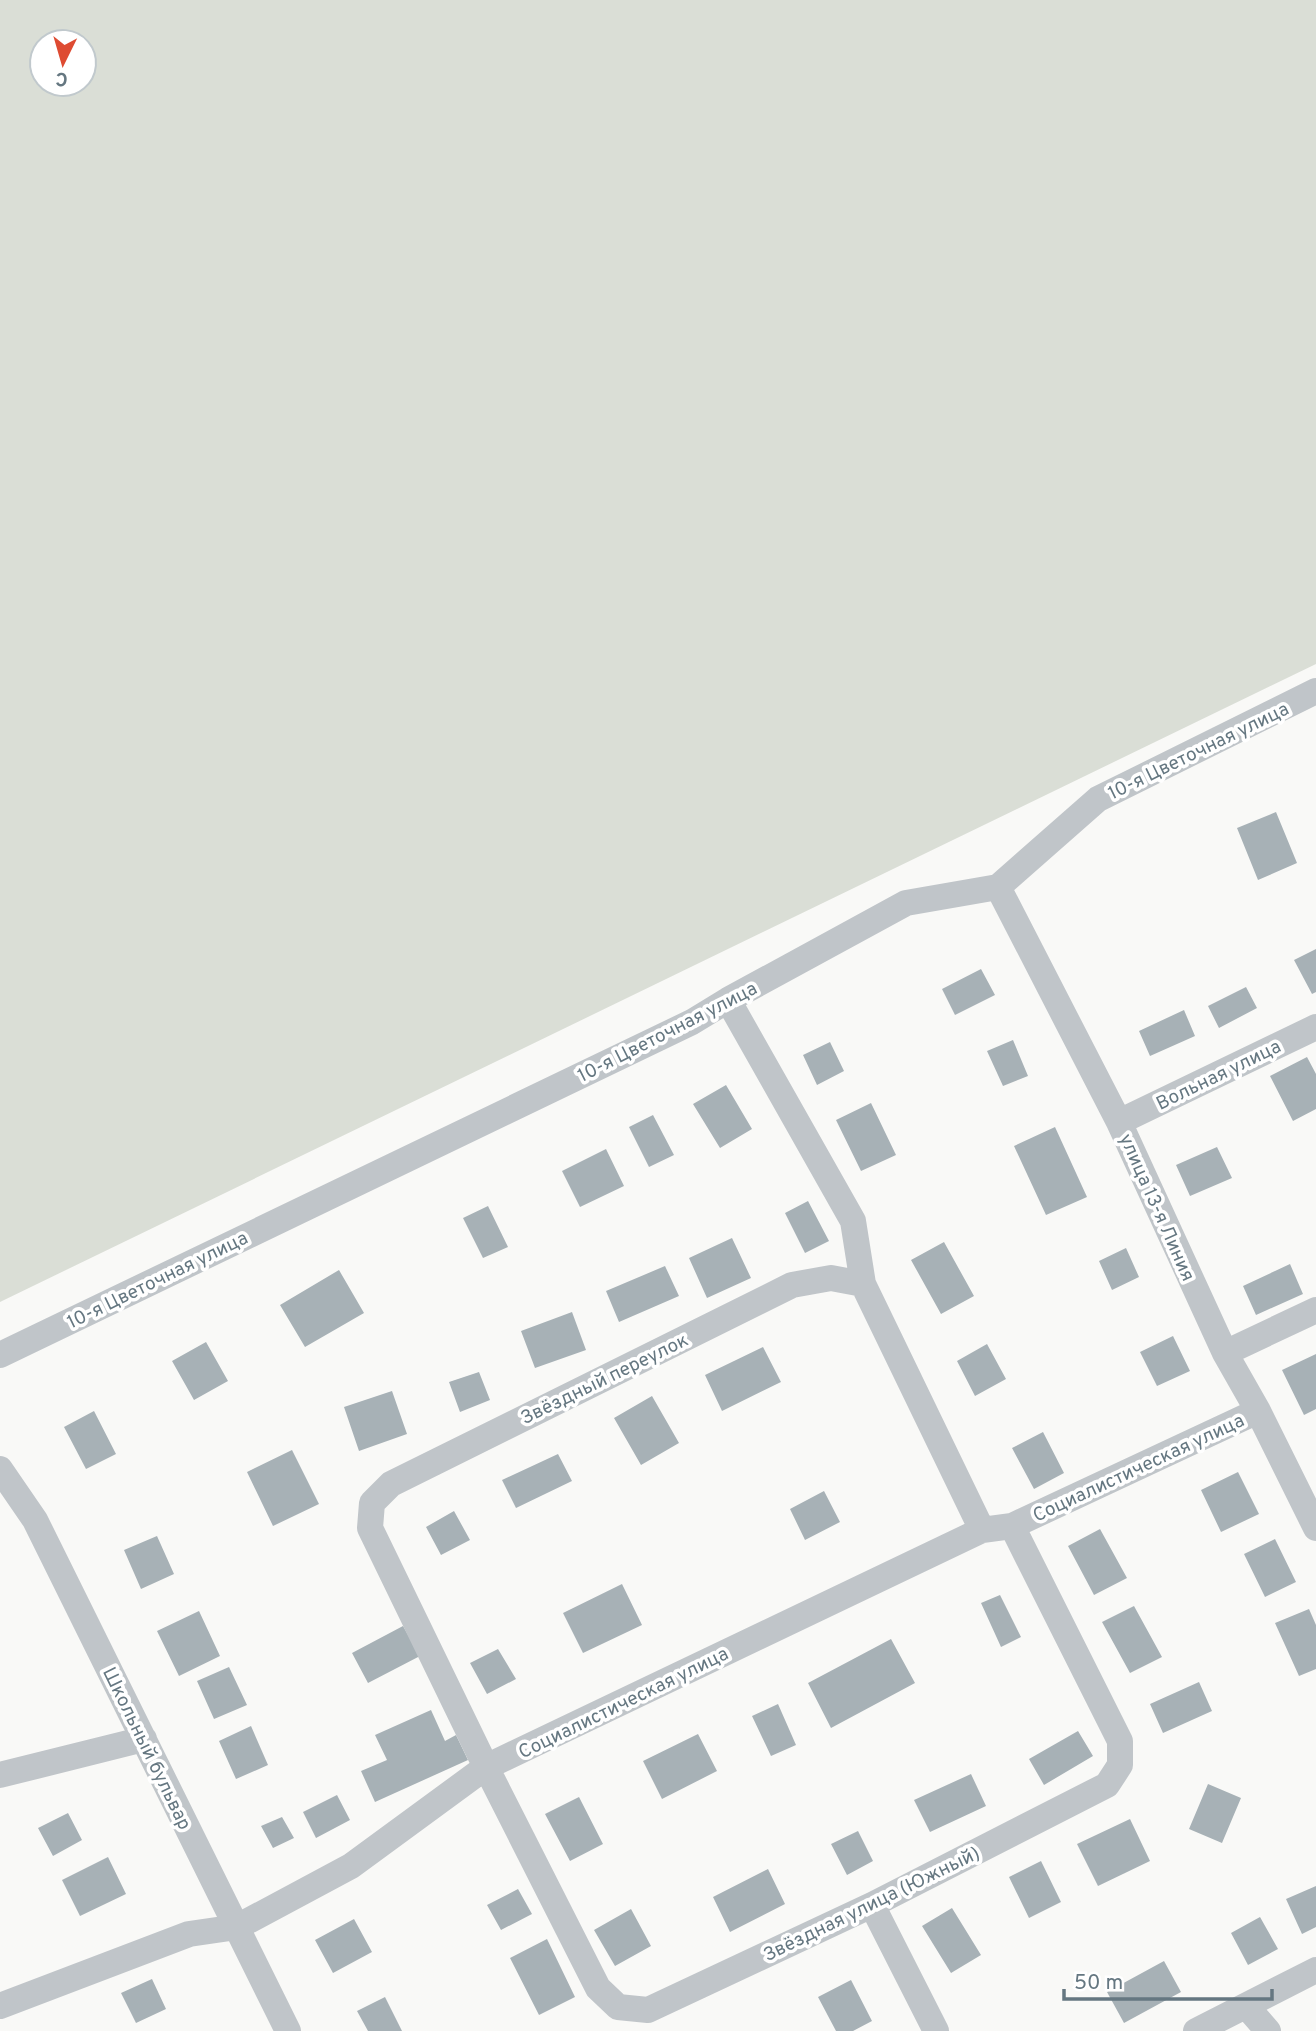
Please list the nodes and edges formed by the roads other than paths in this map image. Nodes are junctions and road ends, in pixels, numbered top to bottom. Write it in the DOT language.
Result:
graph roads {
  1 [pos="1316,691"];
  2 [pos="998,887"];
  3 [pos="729,1000"];
  4 [pos="1316,1027"];
  5 [pos="1119,1122"];
  6 [pos="863,1284"];
  7 [pos="1316,1310"];
  8 [pos="1225,1353"];
  9 [pos="0,1355"];
  10 [pos="1258,1411"];
  11 [pos="0,1469"];
  12 [pos="1012,1526"];
  13 [pos="1316,1528"];
  14 [pos="982,1530"];
  15 [pos="144,1740"];
  16 [pos="486,1768"];
  17 [pos="0,1775"];
  18 [pos="872,1906"];
  19 [pos="237,1927"];
  20 [pos="1316,1970"];
  21 [pos="0,2007"];
  22 [pos="1247,2007"];
  23 [pos="288,2031"];
  24 [pos="936,2031"];
  25 [pos="1196,2031"];
  26 [pos="1268,2031"];
  1 -- 2 [label="lane, 10-я Цветочная улица"];
  2 -- 3 [label="lane, 10-я Цветочная улица"];
  2 -- 5 [label="lane, улица 13-я Линия"];
  3 -- 6 [label="lane"];
  3 -- 9 [label="lane, 10-я Цветочная улица"];
  4 -- 5 [label="lane, Вольная улица"];
  5 -- 8 [label="lane, улица 13-я Линия"];
  6 -- 14 [label="lane"];
  6 -- 16 [label="lane, Звёздный переулок"];
  7 -- 8 [label="lane"];
  8 -- 10 [label="lane, улица 13-я Линия"];
  10 -- 12 [label="lane, Социалистическая улица"];
  10 -- 13 [label="lane, улица 13-я Линия"];
  11 -- 15 [label="lane, Школьный бульвар"];
  12 -- 14 [label="lane, Социалистическая улица"];
  12 -- 18 [label="lane, Звёздная улица (Южный)"];
  14 -- 16 [label="lane, Социалистическая улица"];
  15 -- 17 [label="lane"];
  15 -- 19 [label="lane, Школьный бульвар"];
  16 -- 18 [label="lane, Звёздная улица (Южный)"];
  16 -- 19 [label="lane, Социалистическая улица"];
  18 -- 24 [label="lane"];
  19 -- 21 [label="lane, Социалистическая улица"];
  19 -- 23 [label="lane, Школьный бульвар"];
  20 -- 22 [label="lane"];
  22 -- 25 [label="lane"];
  22 -- 26 [label="lane"];
}
